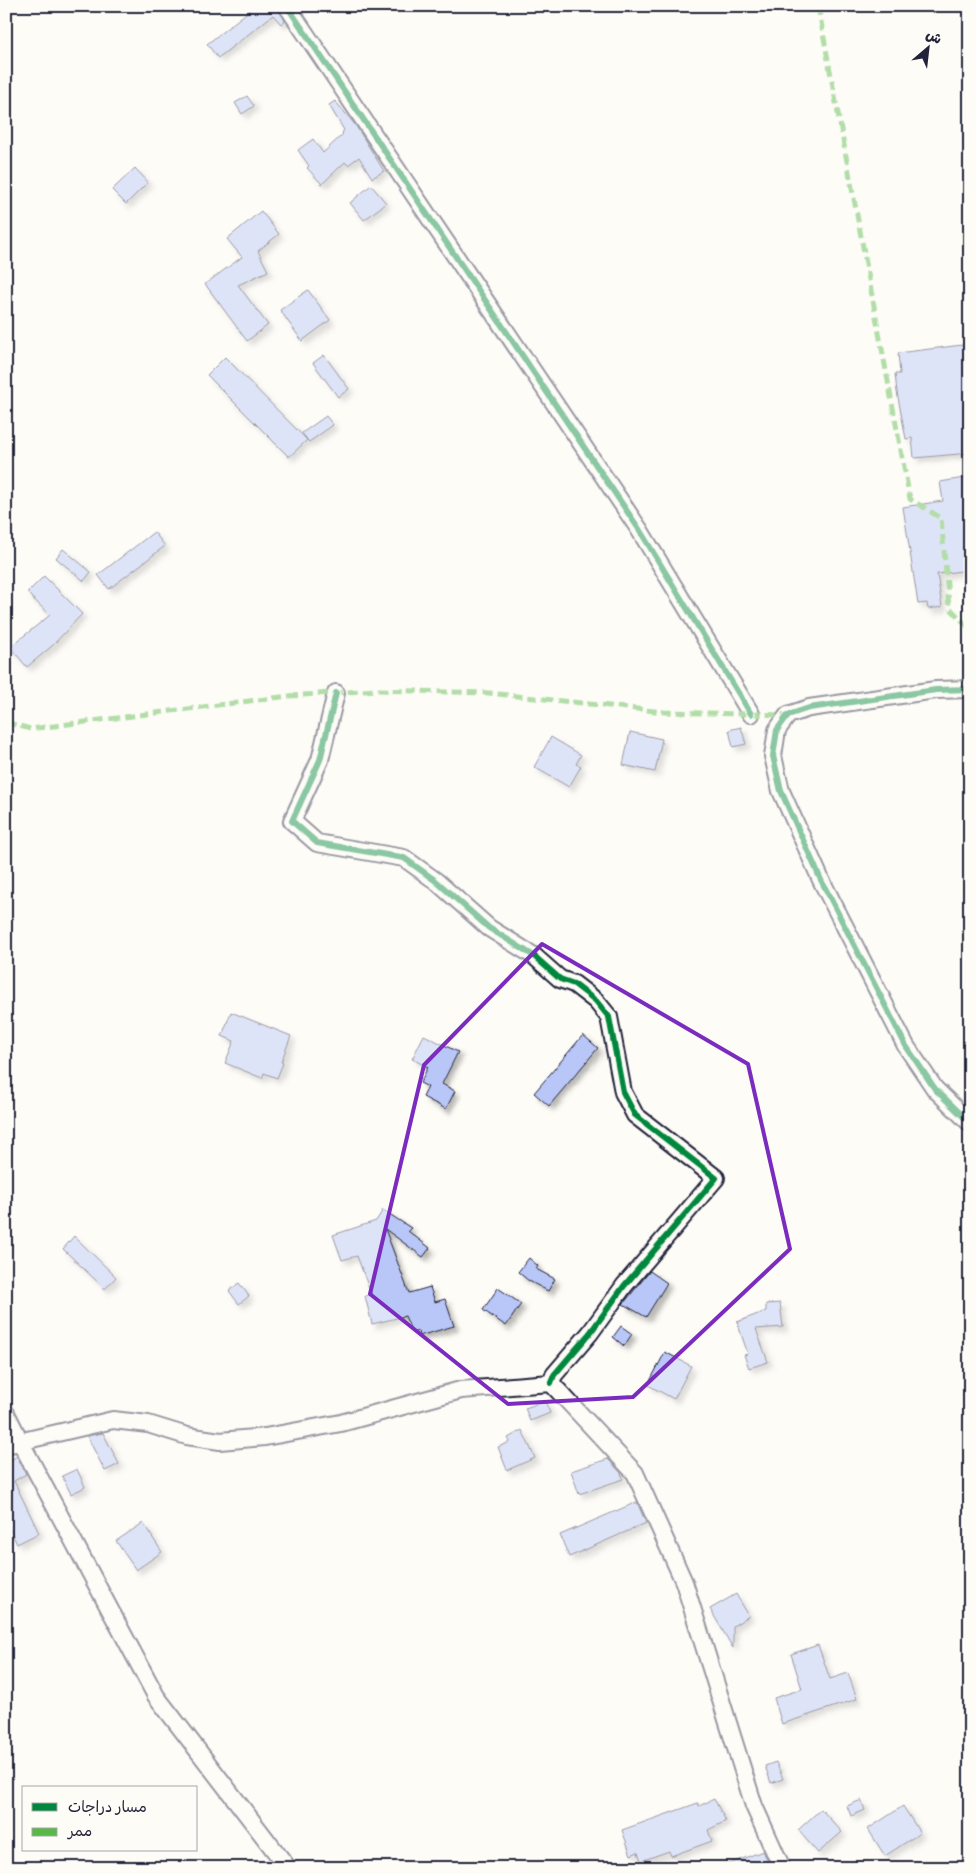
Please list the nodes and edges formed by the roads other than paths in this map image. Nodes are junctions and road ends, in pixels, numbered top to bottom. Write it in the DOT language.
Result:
graph roads {
  1 [pos="287,6"];
  2 [pos="970,689"];
  3 [pos="336,693"];
  4 [pos="752,714"];
  5 [pos="970,1123"];
  6 [pos="551,1383"];
  7 [pos="6,1413"];
  8 [pos="13,1443"];
  9 [pos="288,1868"];
  10 [pos="782,1868"];
  1 -- 4 [label="street"];
  2 -- 5 [label="street"];
  3 -- 6 [label="street"];
  6 -- 8 [label="street"];
  6 -- 10 [label="street"];
  7 -- 8 [label="street"];
  8 -- 9 [label="street"];
}
